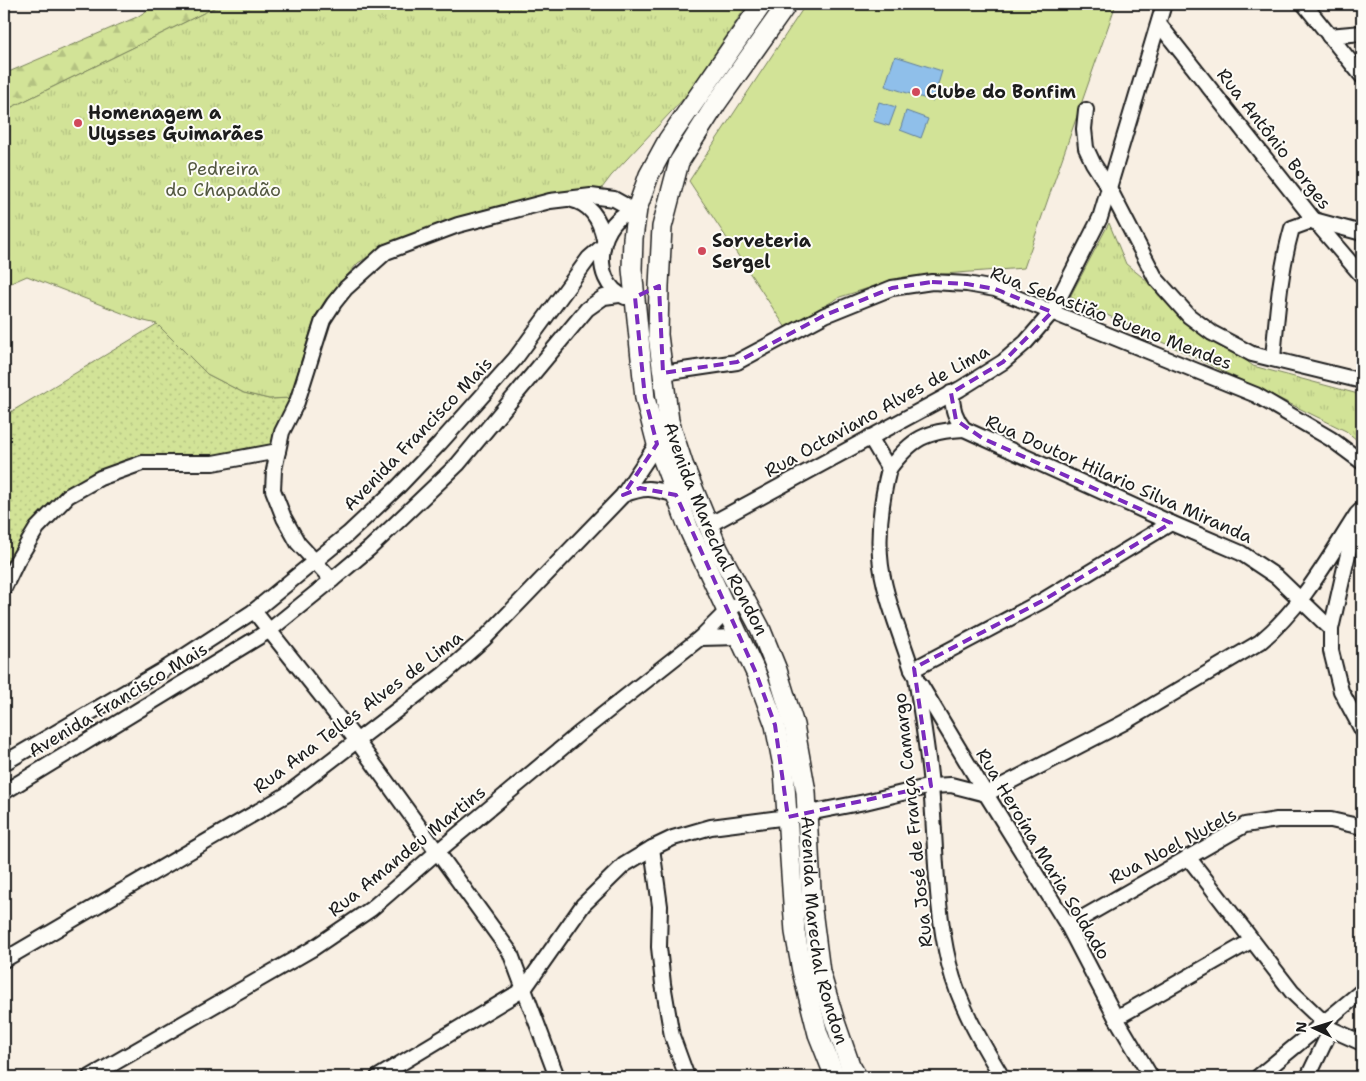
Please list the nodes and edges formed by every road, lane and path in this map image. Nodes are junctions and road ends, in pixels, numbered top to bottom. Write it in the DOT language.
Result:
graph roads {
  1 [pos="762,4"];
  2 [pos="787,4"];
  3 [pos="1164,4"];
  4 [pos="1304,4"];
  5 [pos="1315,10"];
  6 [pos="1159,24"];
  7 [pos="1362,33"];
  8 [pos="1329,36"];
  9 [pos="1362,76"];
  10 [pos="1086,110"];
  11 [pos="1109,188"];
  12 [pos="566,198"];
  13 [pos="633,210"];
  14 [pos="1314,220"];
  15 [pos="662,227"];
  16 [pos="1362,232"];
  17 [pos="603,242"];
  18 [pos="1362,276"];
  19 [pos="659,286"];
  20 [pos="627,296"];
  21 [pos="1052,312"];
  22 [pos="1273,358"];
  23 [pos="663,373"];
  24 [pos="1362,381"];
  25 [pos="951,393"];
  26 [pos="964,428"];
  27 [pos="870,437"];
  28 [pos="657,444"];
  29 [pos="278,451"];
  30 [pos="1362,462"];
  31 [pos="889,468"];
  32 [pos="623,495"];
  33 [pos="676,495"];
  34 [pos="1360,512"];
  35 [pos="1171,523"];
  36 [pos="707,526"];
  37 [pos="313,561"];
  38 [pos="332,580"];
  39 [pos="4,588"];
  40 [pos="745,600"];
  41 [pos="1301,600"];
  42 [pos="728,610"];
  43 [pos="254,611"];
  44 [pos="1332,629"];
  45 [pos="270,630"];
  46 [pos="740,637"];
  47 [pos="700,638"];
  48 [pos="914,673"];
  49 [pos="1362,730"];
  50 [pos="357,741"];
  51 [pos="4,763"];
  52 [pos="931,786"];
  53 [pos="4,792"];
  54 [pos="986,794"];
  55 [pos="808,814"];
  56 [pos="788,817"];
  57 [pos="1362,827"];
  58 [pos="652,848"];
  59 [pos="437,852"];
  60 [pos="1188,857"];
  61 [pos="1068,926"];
  62 [pos="1251,941"];
  63 [pos="4,960"];
  64 [pos="524,989"];
  65 [pos="1362,991"];
  66 [pos="1116,1018"];
  67 [pos="1326,1026"];
  68 [pos="1362,1043"];
  69 [pos="90,1077"];
  70 [pos="378,1077"];
  71 [pos="557,1077"];
  72 [pos="687,1077"];
  73 [pos="835,1077"];
  74 [pos="857,1077"];
  75 [pos="1002,1077"];
  76 [pos="1151,1077"];
  77 [pos="1258,1077"];
  78 [pos="1308,1077"];
  1 -- 13 [label="main road"];
  2 -- 15 [label="main road, Avenida Marechal Rondon"];
  3 -- 6 [label="street, Rua Octaviano Alves de Lima"];
  4 -- 5 [label="street"];
  5 -- 8 [label="street"];
  6 -- 11 [label="street, Rua Octaviano Alves de Lima"];
  6 -- 14 [label="street, Rua Antônio Borges"];
  7 -- 8 [label="street"];
  8 -- 9 [label="street"];
  10 -- 11 [label="street"];
  11 -- 21 [label="street, Rua Octaviano Alves de Lima"];
  11 -- 22 [label="street"];
  12 -- 13 [label="street"];
  12 -- 17 [label="street"];
  12 -- 29 [label="street"];
  13 -- 15 [label="main road"];
  13 -- 17 [label="street, Avenida Francisco Mais"];
  13 -- 20 [label="main road"];
  14 -- 16 [label="street"];
  14 -- 18 [label="street, Rua Antônio Borges"];
  14 -- 22 [label="street"];
  15 -- 19 [label="main road, Avenida Marechal Rondon"];
  17 -- 20 [label="street"];
  17 -- 37 [label="street, Avenida Francisco Mais"];
  19 -- 20 [label="main road"];
  19 -- 23 [label="main road, Avenida Marechal Rondon"];
  20 -- 28 [label="main road"];
  20 -- 38 [label="street, Avenida Francisco Mais"];
  21 -- 23 [label="street, Rua Sebastião Bueno Mendes"];
  21 -- 25 [label="street, Rua Octaviano Alves de Lima"];
  21 -- 30 [label="street, Rua Sebastião Bueno Mendes"];
  22 -- 24 [label="street"];
  23 -- 36 [label="main road, Avenida Marechal Rondon"];
  25 -- 26 [label="street, Rua Doutor Hilario Silva Miranda"];
  25 -- 27 [label="street, Rua Octaviano Alves de Lima"];
  26 -- 31 [label="street"];
  26 -- 35 [label="street, Rua Doutor Hilario Silva Miranda"];
  27 -- 31 [label="street"];
  27 -- 36 [label="street, Rua Octaviano Alves de Lima"];
  28 -- 32 [label="street, Rua Ana Telles Alves de Lima"];
  28 -- 33 [label="main road"];
  29 -- 37 [label="street"];
  29 -- 39 [label="street"];
  31 -- 48 [label="street, Rua José de França Camargo"];
  32 -- 33 [label="street"];
  32 -- 50 [label="street, Rua Ana Telles Alves de Lima"];
  33 -- 42 [label="main road"];
  34 -- 41 [label="street"];
  34 -- 44 [label="street"];
  35 -- 41 [label="street, Rua Doutor Hilario Silva Miranda"];
  35 -- 48 [label="street"];
  36 -- 40 [label="main road, Avenida Marechal Rondon"];
  37 -- 38 [label="street"];
  37 -- 43 [label="street, Avenida Francisco Mais"];
  38 -- 45 [label="street, Avenida Francisco Mais"];
  40 -- 42 [label="street, Rua Amandeu Martins"];
  40 -- 55 [label="main road, Avenida Marechal Rondon"];
  41 -- 44 [label="street, Rua Doutor Hilario Silva Miranda"];
  41 -- 54 [label="street"];
  42 -- 46 [label="main road"];
  42 -- 47 [label="street, Rua Amandeu Martins"];
  43 -- 45 [label="street"];
  43 -- 51 [label="street, Avenida Francisco Mais"];
  44 -- 49 [label="street"];
  45 -- 50 [label="street"];
  45 -- 53 [label="street, Avenida Francisco Mais"];
  46 -- 47 [label="street"];
  46 -- 56 [label="main road"];
  47 -- 59 [label="street, Rua Amandeu Martins"];
  48 -- 52 [label="street, Rua José de França Camargo"];
  48 -- 54 [label="street, Rua Heroína Maria Soldado"];
  50 -- 59 [label="street"];
  50 -- 63 [label="street, Rua Ana Telles Alves de Lima"];
  52 -- 54 [label="street"];
  52 -- 55 [label="street"];
  52 -- 75 [label="street, Rua José de França Camargo"];
  54 -- 61 [label="street, Rua Heroína Maria Soldado"];
  55 -- 56 [label="street"];
  55 -- 74 [label="main road, Avenida Marechal Rondon"];
  56 -- 58 [label="street"];
  56 -- 73 [label="main road"];
  57 -- 60 [label="street, Rua Noel Nutels"];
  58 -- 64 [label="street"];
  58 -- 72 [label="street"];
  59 -- 64 [label="street"];
  59 -- 69 [label="street, Rua Amandeu Martins"];
  60 -- 61 [label="street, Rua Noel Nutels"];
  60 -- 62 [label="street"];
  61 -- 66 [label="street, Rua Heroína Maria Soldado"];
  62 -- 66 [label="street"];
  62 -- 67 [label="street"];
  64 -- 70 [label="street"];
  64 -- 71 [label="street"];
  65 -- 67 [label="street"];
  66 -- 76 [label="street, Rua Heroína Maria Soldado"];
  67 -- 68 [label="street"];
  67 -- 77 [label="street"];
  67 -- 78 [label="street"];
}
